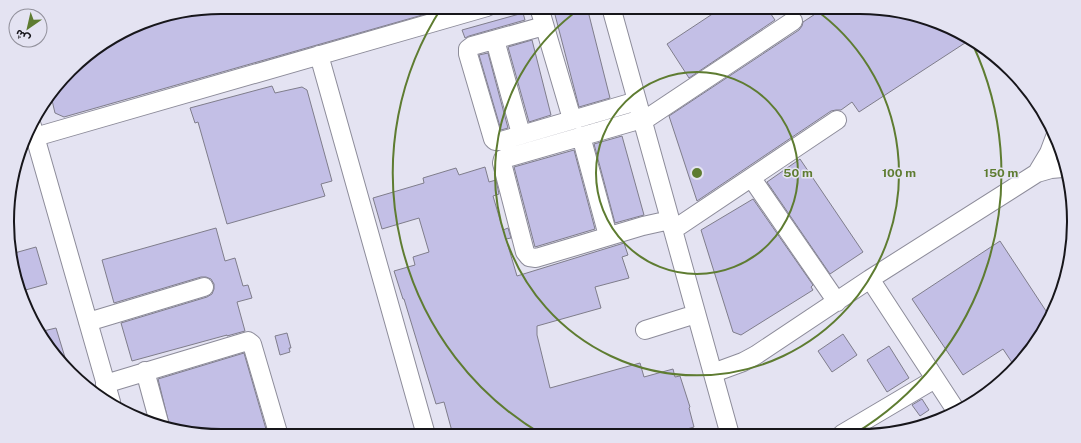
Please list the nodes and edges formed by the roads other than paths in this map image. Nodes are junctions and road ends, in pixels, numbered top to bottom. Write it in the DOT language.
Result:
graph roads {
  1 [pos="462,14"];
  2 [pos="541,14"];
  3 [pos="613,14"];
  4 [pos="793,21"];
  5 [pos="544,26"];
  6 [pos="495,40"];
  7 [pos="319,55"];
  8 [pos="637,100"];
  9 [pos="572,119"];
  10 [pos="642,120"];
  11 [pos="837,120"];
  12 [pos="34,131"];
  13 [pos="521,134"];
  14 [pos="581,136"];
  15 [pos="1052,144"];
  16 [pos="1060,168"];
  17 [pos="1037,173"];
  18 [pos="755,183"];
  19 [pos="672,225"];
  20 [pos="608,236"];
  21 [pos="870,279"];
  22 [pos="204,287"];
  23 [pos="837,302"];
  24 [pos="696,314"];
  25 [pos="88,322"];
  26 [pos="645,330"];
  27 [pos="245,335"];
  28 [pos="145,371"];
  29 [pos="713,373"];
  30 [pos="104,379"];
  31 [pos="935,379"];
  32 [pos="109,396"];
  33 [pos="953,407"];
  34 [pos="158,419"];
  35 [pos="277,429"];
  36 [pos="424,429"];
  37 [pos="728,429"];
  38 [pos="850,429"];
  1 -- 7 [label="street"];
  2 -- 5 [label="street"];
  3 -- 8 [label="street"];
  4 -- 10 [label="street"];
  5 -- 6 [label="street"];
  5 -- 9 [label="street"];
  6 -- 13 [label="street"];
  6 -- 13 [label="street"];
  7 -- 12 [label="street"];
  7 -- 36 [label="street"];
  8 -- 9 [label="street"];
  8 -- 10 [label="street"];
  9 -- 13 [label="street"];
  10 -- 14 [label="street"];
  10 -- 19 [label="street"];
  11 -- 19 [label="street"];
  12 -- 25 [label="street"];
  14 -- 20 [label="street"];
  14 -- 20 [label="street"];
  15 -- 17 [label="street"];
  16 -- 17 [label="street"];
  17 -- 21 [label="street"];
  18 -- 23 [label="street"];
  19 -- 20 [label="street"];
  19 -- 24 [label="street"];
  21 -- 23 [label="street"];
  21 -- 31 [label="street"];
  22 -- 25 [label="street"];
  23 -- 29 [label="street"];
  24 -- 26 [label="street"];
  24 -- 29 [label="street"];
  25 -- 30 [label="street"];
  27 -- 30 [label="street"];
  28 -- 30 [label="street"];
  28 -- 34 [label="street"];
  28 -- 35 [label="street"];
  29 -- 37 [label="street"];
  30 -- 32 [label="street"];
  31 -- 33 [label="street"];
  31 -- 38 [label="street"];
}
